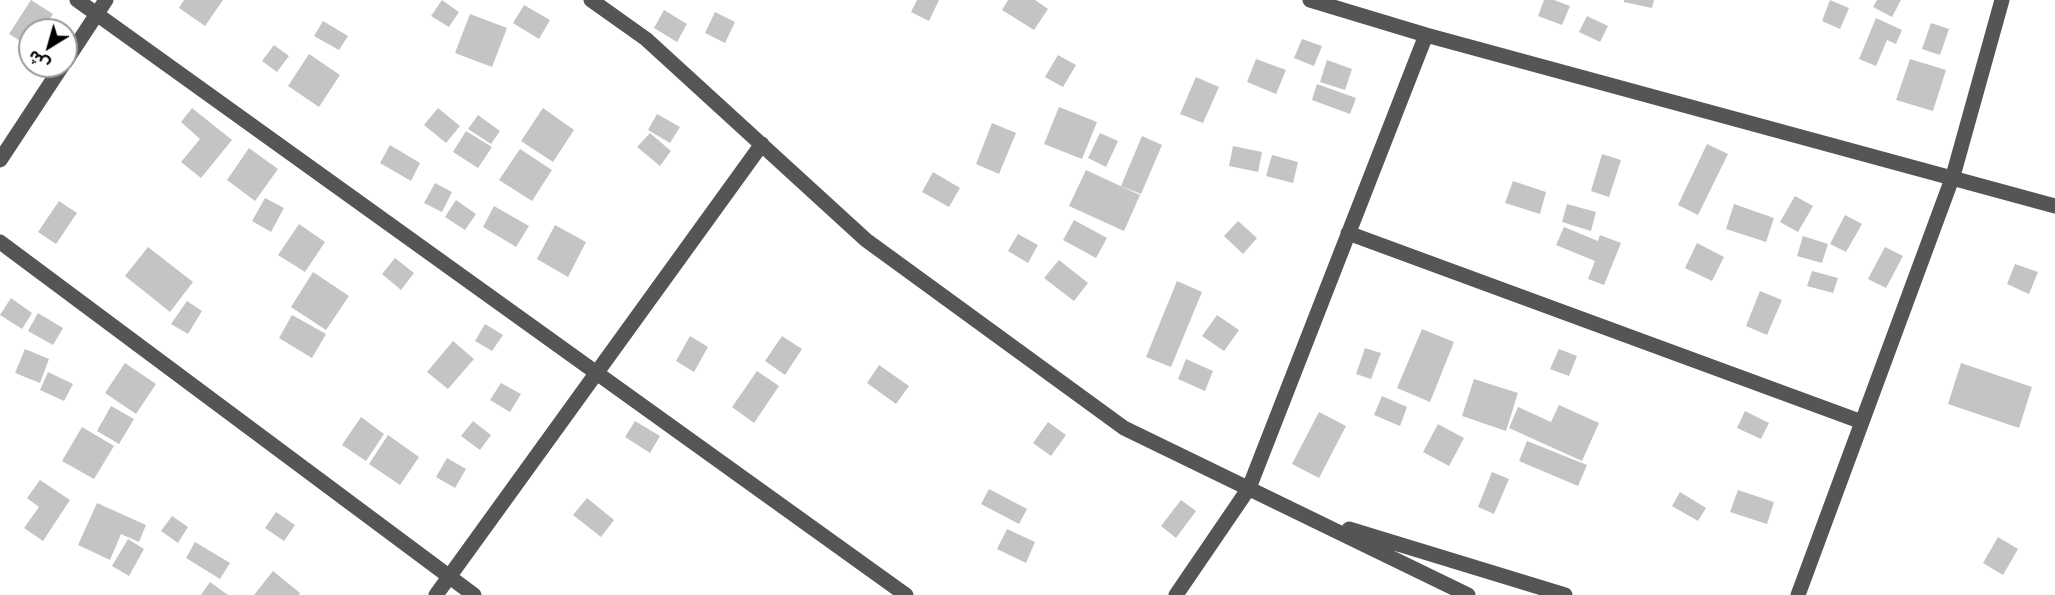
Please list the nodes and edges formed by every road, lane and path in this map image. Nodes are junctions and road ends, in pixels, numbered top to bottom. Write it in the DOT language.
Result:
graph roads {
  1 [pos="77,0"];
  2 [pos="106,0"];
  3 [pos="591,0"];
  4 [pos="1310,0"];
  5 [pos="2002,0"];
  6 [pos="97,14"];
  7 [pos="1426,35"];
  8 [pos="78,43"];
  9 [pos="54,78"];
  10 [pos="762,144"];
  11 [pos="0,160"];
  12 [pos="1953,176"];
  13 [pos="2055,206"];
  14 [pos="1348,233"];
  15 [pos="0,242"];
  16 [pos="596,373"];
  17 [pos="1862,422"];
  18 [pos="1249,488"];
  19 [pos="1303,514"];
  20 [pos="449,577"];
  21 [pos="436,595"];
  22 [pos="474,595"];
  23 [pos="906,595"];
  24 [pos="1176,595"];
  25 [pos="1468,595"];
  26 [pos="1564,595"];
  27 [pos="1798,595"];
  1 -- 6 [label="street"];
  2 -- 6 [label="street"];
  3 -- 10 [label="street"];
  4 -- 7 [label="street"];
  5 -- 12 [label="street"];
  6 -- 8 [label="street"];
  6 -- 16 [label="street"];
  7 -- 12 [label="street"];
  7 -- 14 [label="street"];
  9 -- 11 [label="street"];
  10 -- 16 [label="street"];
  10 -- 18 [label="street"];
  12 -- 13 [label="street"];
  12 -- 17 [label="street"];
  14 -- 17 [label="street"];
  14 -- 18 [label="street"];
  15 -- 20 [label="street"];
  16 -- 20 [label="street"];
  16 -- 23 [label="street"];
  17 -- 27 [label="street"];
  18 -- 19 [label="street"];
  18 -- 24 [label="street"];
  19 -- 25 [label="street"];
  19 -- 26 [label="street"];
  20 -- 21 [label="street"];
  20 -- 22 [label="street"];
}
